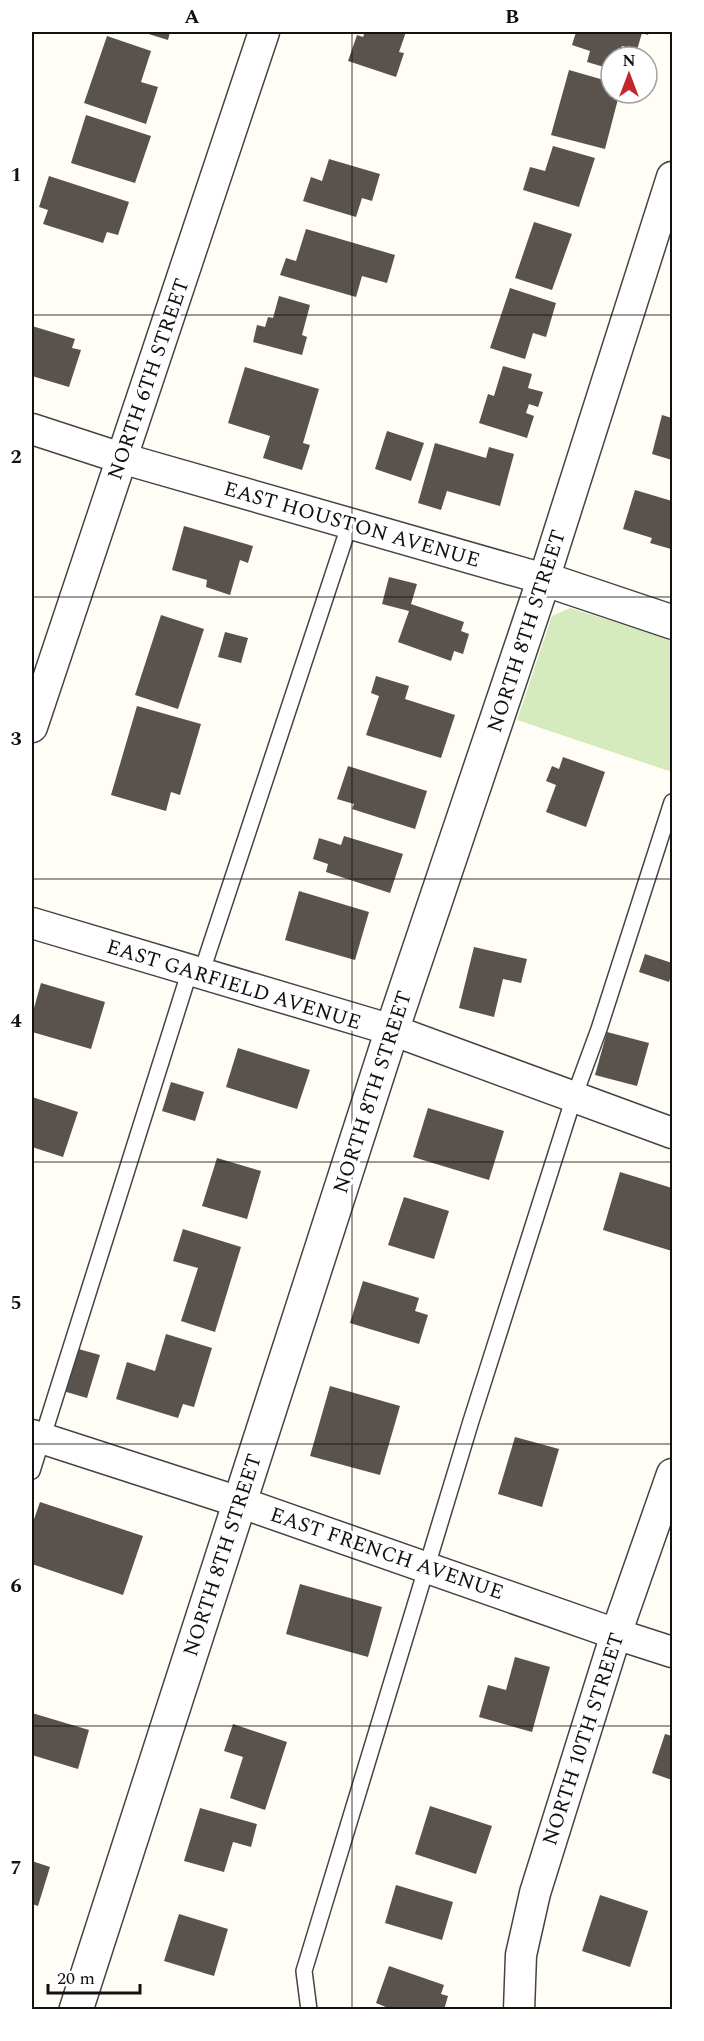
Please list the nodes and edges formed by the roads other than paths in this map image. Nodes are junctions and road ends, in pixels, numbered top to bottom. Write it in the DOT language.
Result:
graph roads {
  1 [pos="264,32"];
  2 [pos="672,177"];
  3 [pos="32,429"];
  4 [pos="121,458"];
  5 [pos="350,524"];
  6 [pos="544,579"];
  7 [pos="672,621"];
  8 [pos="32,728"];
  9 [pos="672,802"];
  10 [pos="32,923"];
  11 [pos="195,972"];
  12 [pos="392,1030"];
  13 [pos="574,1097"];
  14 [pos="672,1133"];
  15 [pos="36,1436"];
  16 [pos="32,1471"];
  17 [pos="672,1474"];
  18 [pos="239,1502"];
  19 [pos="427,1568"];
  20 [pos="616,1634"];
  21 [pos="672,1652"];
  22 [pos="76,2010"];
  23 [pos="309,2010"];
  24 [pos="519,2010"];
  1 -- 4 [label="street, NORTH 6TH STREET"];
  2 -- 6 [label="street, NORTH 8TH STREET"];
  3 -- 4 [label="street, EAST HOUSTON AVENUE"];
  4 -- 5 [label="street, EAST HOUSTON AVENUE"];
  4 -- 8 [label="street, NORTH 6TH STREET"];
  5 -- 6 [label="street, EAST HOUSTON AVENUE"];
  5 -- 11 [label="lane"];
  6 -- 7 [label="street, EAST HOUSTON AVENUE"];
  6 -- 12 [label="street, NORTH 8TH STREET"];
  9 -- 13 [label="lane"];
  10 -- 11 [label="street, EAST GARFIELD AVENUE"];
  11 -- 12 [label="street, EAST GARFIELD AVENUE"];
  11 -- 15 [label="lane"];
  12 -- 13 [label="street, EAST GARFIELD AVENUE"];
  12 -- 18 [label="street, NORTH 8TH STREET"];
  13 -- 14 [label="street, EAST GARFIELD AVENUE"];
  13 -- 19 [label="lane"];
  15 -- 16 [label="lane"];
  15 -- 18 [label="street, EAST FRENCH AVENUE"];
  17 -- 20 [label="street, NORTH 10TH STREET"];
  18 -- 19 [label="street, EAST FRENCH AVENUE"];
  18 -- 22 [label="street, NORTH 8TH STREET"];
  19 -- 20 [label="street, EAST FRENCH AVENUE"];
  19 -- 23 [label="lane"];
  20 -- 21 [label="street, EAST FRENCH AVENUE"];
  20 -- 24 [label="street, NORTH 10TH STREET"];
}
